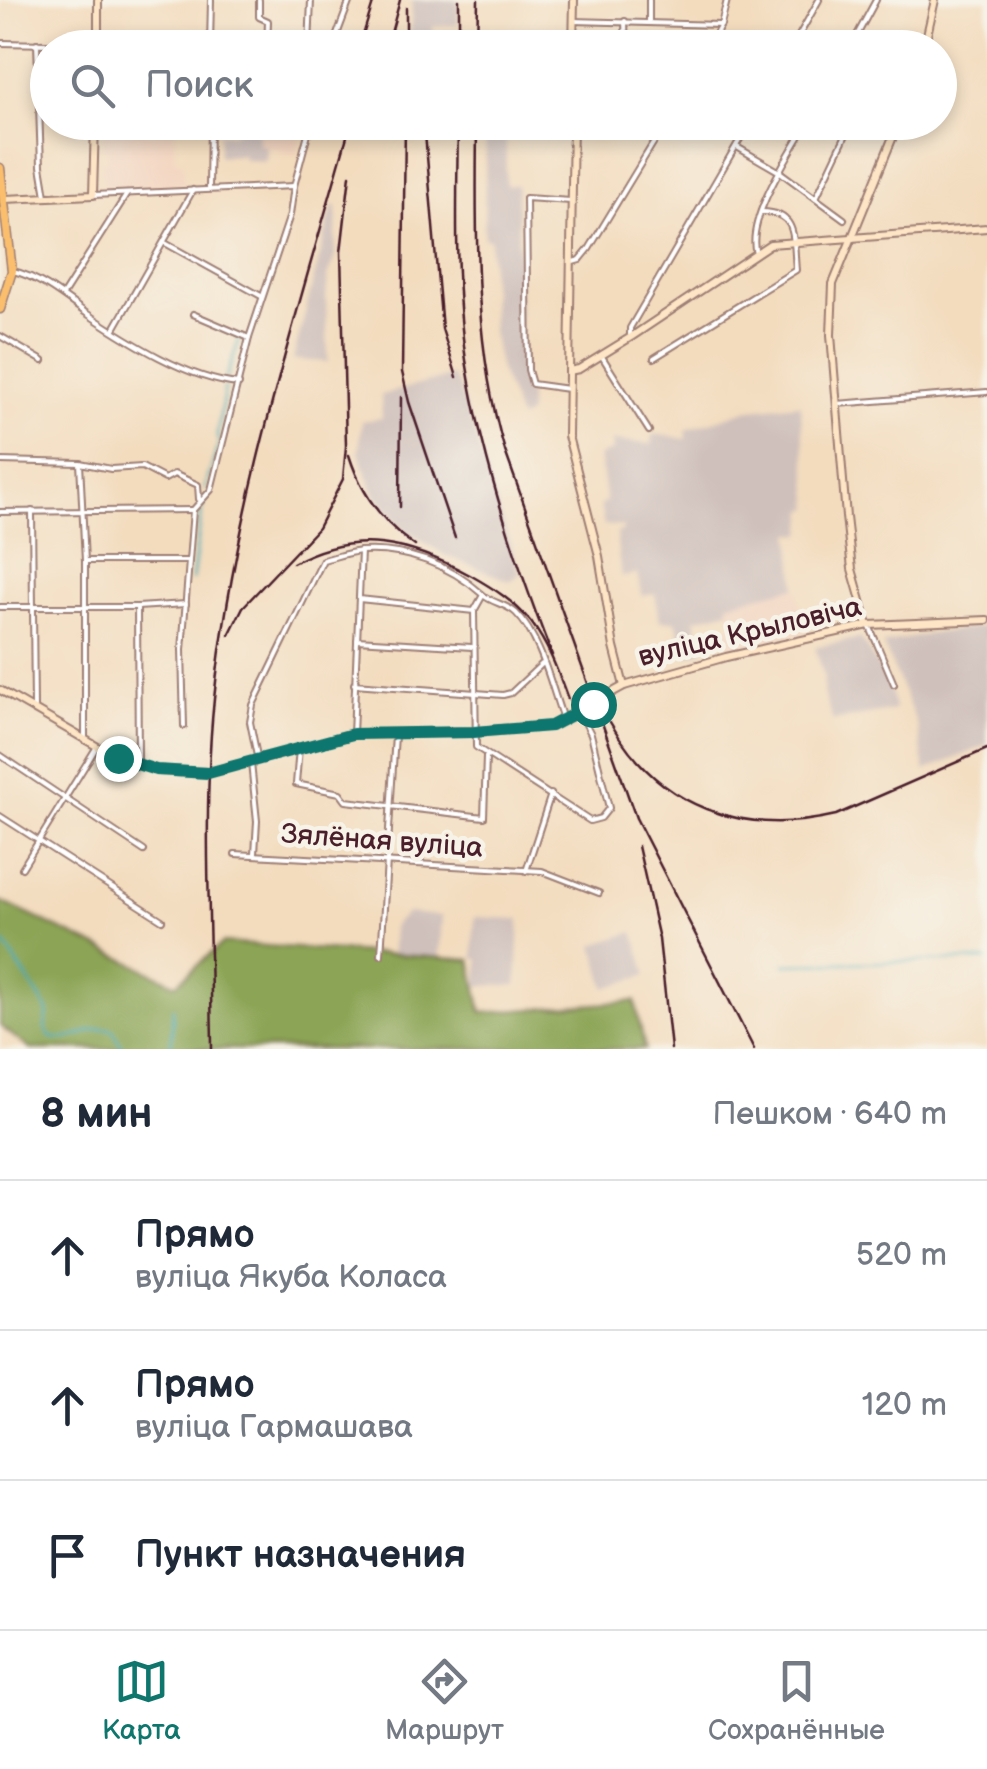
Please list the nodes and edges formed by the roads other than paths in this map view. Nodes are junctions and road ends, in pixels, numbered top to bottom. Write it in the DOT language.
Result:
graph roads {
  1 [pos="98,0"];
  2 [pos="212,0"];
  3 [pos="259,0"];
  4 [pos="311,0"];
  5 [pos="350,0"];
  6 [pos="574,0"];
  7 [pos="649,0"];
  8 [pos="727,0"];
  9 [pos="820,0"];
  10 [pos="876,0"];
  11 [pos="935,0"];
  12 [pos="574,21"];
  13 [pos="625,22"];
  14 [pos="649,22"];
  15 [pos="721,25"];
  16 [pos="98,30"];
  17 [pos="211,30"];
  18 [pos="268,30"];
  19 [pos="310,30"];
  20 [pos="339,30"];
  21 [pos="574,30"];
  22 [pos="625,30"];
  23 [pos="718,30"];
  24 [pos="802,30"];
  25 [pos="860,30"];
  26 [pos="928,30"];
  27 [pos="0,43"];
  28 [pos="30,43"];
  29 [pos="40,140"];
  30 [pos="95,140"];
  31 [pos="210,140"];
  32 [pos="307,140"];
  33 [pos="573,140"];
  34 [pos="655,140"];
  35 [pos="740,140"];
  36 [pos="798,140"];
  37 [pos="843,140"];
  38 [pos="891,140"];
  39 [pos="736,147"];
  40 [pos="0,168"];
  41 [pos="780,172"];
  42 [pos="294,186"];
  43 [pos="194,190"];
  44 [pos="209,190"];
  45 [pos="128,194"];
  46 [pos="93,195"];
  47 [pos="46,196"];
  48 [pos="816,198"];
  49 [pos="4,199"];
  50 [pos="571,201"];
  51 [pos="762,212"];
  52 [pos="844,218"];
  53 [pos="987,228"];
  54 [pos="850,236"];
  55 [pos="793,240"];
  56 [pos="165,243"];
  57 [pos="756,253"];
  58 [pos="572,262"];
  59 [pos="12,271"];
  60 [pos="62,296"];
  61 [pos="262,296"];
  62 [pos="0,309"];
  63 [pos="193,314"];
  64 [pos="112,330"];
  65 [pos="0,336"];
  66 [pos="630,336"];
  67 [pos="249,338"];
  68 [pos="600,355"];
  69 [pos="654,358"];
  70 [pos="43,361"];
  71 [pos="568,371"];
  72 [pos="238,384"];
  73 [pos="568,389"];
  74 [pos="987,392"];
  75 [pos="837,404"];
  76 [pos="649,430"];
  77 [pos="0,461"];
  78 [pos="80,463"];
  79 [pos="200,500"];
  80 [pos="193,510"];
  81 [pos="32,511"];
  82 [pos="0,512"];
  83 [pos="83,512"];
  84 [pos="361,551"];
  85 [pos="85,561"];
  86 [pos="188,561"];
  87 [pos="482,595"];
  88 [pos="358,599"];
  89 [pos="186,604"];
  90 [pos="84,606"];
  91 [pos="0,607"];
  92 [pos="32,607"];
  93 [pos="137,607"];
  94 [pos="474,611"];
  95 [pos="987,620"];
  96 [pos="868,625"];
  97 [pos="357,640"];
  98 [pos="473,647"];
  99 [pos="542,664"];
  100 [pos="354,684"];
  101 [pos="894,684"];
  102 [pos="624,686"];
  103 [pos="0,690"];
  104 [pos="474,694"];
  105 [pos="34,710"];
  106 [pos="579,712"];
  107 [pos="563,720"];
  108 [pos="184,726"];
  109 [pos="396,731"];
  110 [pos="474,732"];
  111 [pos="353,734"];
  112 [pos="85,742"];
  113 [pos="96,748"];
  114 [pos="299,748"];
  115 [pos="0,755"];
  116 [pos="486,756"];
  117 [pos="254,762"];
  118 [pos="138,766"];
  119 [pos="552,794"];
  120 [pos="63,796"];
  121 [pos="390,808"];
  122 [pos="0,816"];
  123 [pos="38,840"];
  124 [pos="144,851"];
  125 [pos="255,853"];
  126 [pos="234,854"];
  127 [pos="385,860"];
  128 [pos="22,868"];
  129 [pos="526,871"];
  130 [pos="599,892"];
  131 [pos="162,920"];
  132 [pos="381,955"];
  1 -- 16 [label="street"];
  2 -- 17 [label="street"];
  3 -- 18 [label="street"];
  4 -- 19 [label="street"];
  5 -- 20 [label="street"];
  6 -- 12 [label="street"];
  7 -- 14 [label="street"];
  8 -- 15 [label="street"];
  9 -- 24 [label="street"];
  10 -- 25 [label="street"];
  11 -- 26 [label="street"];
  12 -- 13 [label="street"];
  12 -- 21 [label="street"];
  13 -- 14 [label="street"];
  13 -- 22 [label="street"];
  14 -- 15 [label="street"];
  15 -- 23 [label="street"];
  27 -- 28 [label="street"];
  29 -- 47 [label="street"];
  30 -- 46 [label="street"];
  31 -- 44 [label="street"];
  32 -- 42 [label="street"];
  33 -- 50 [label="street"];
  34 -- 58 [label="street"];
  35 -- 39 [label="street"];
  36 -- 41 [label="street"];
  37 -- 48 [label="street"];
  38 -- 54 [label="street"];
  39 -- 41 [label="street"];
  39 -- 66 [label="street"];
  40 -- 49 [label="main road"];
  41 -- 48 [label="street"];
  41 -- 51 [label="street"];
  42 -- 44 [label="street"];
  42 -- 61 [label="street"];
  43 -- 44 [label="street"];
  43 -- 45 [label="street"];
  43 -- 56 [label="street"];
  45 -- 46 [label="street"];
  45 -- 60 [label="street"];
  46 -- 47 [label="street"];
  47 -- 49 [label="street"];
  48 -- 52 [label="street"];
  49 -- 59 [label="main road"];
  50 -- 58 [label="street"];
  50 -- 73 [label="street"];
  51 -- 55 [label="street"];
  51 -- 57 [label="street"];
  53 -- 54 [label="street"];
  54 -- 55 [label="street"];
  54 -- 75 [label="street"];
  55 -- 57 [label="street"];
  55 -- 69 [label="street"];
  56 -- 61 [label="street"];
  56 -- 64 [label="street"];
  57 -- 66 [label="street"];
  58 -- 71 [label="street"];
  59 -- 60 [label="street"];
  59 -- 62 [label="main road"];
  60 -- 64 [label="street"];
  61 -- 67 [label="street"];
  63 -- 67 [label="street"];
  64 -- 72 [label="street"];
  65 -- 70 [label="street"];
  66 -- 68 [label="street"];
  67 -- 72 [label="street"];
  68 -- 71 [label="street"];
  68 -- 76 [label="street"];
  71 -- 73 [label="street"];
  72 -- 79 [label="street"];
  73 -- 102 [label="street"];
  74 -- 75 [label="street"];
  75 -- 96 [label="street"];
  77 -- 78 [label="street"];
  78 -- 79 [label="street"];
  78 -- 83 [label="street"];
  79 -- 80 [label="street"];
  80 -- 83 [label="street"];
  80 -- 86 [label="street"];
  81 -- 82 [label="street"];
  81 -- 83 [label="street"];
  81 -- 92 [label="street"];
  83 -- 85 [label="street"];
  84 -- 87 [label="street"];
  84 -- 88 [label="street"];
  84 -- 117 [label="street"];
  85 -- 86 [label="street"];
  85 -- 90 [label="street"];
  86 -- 89 [label="street"];
  87 -- 94 [label="street"];
  87 -- 99 [label="street"];
  88 -- 94 [label="street"];
  88 -- 97 [label="street"];
  89 -- 93 [label="street"];
  89 -- 108 [label="street"];
  90 -- 92 [label="street"];
  90 -- 93 [label="street"];
  90 -- 112 [label="street"];
  91 -- 92 [label="street"];
  92 -- 105 [label="street"];
  93 -- 118 [label="street"];
  94 -- 98 [label="street"];
  95 -- 96 [label="street, вуліца Крыловіча"];
  96 -- 101 [label="street"];
  96 -- 102 [label="street, вуліца Крыловіча"];
  97 -- 98 [label="street"];
  97 -- 100 [label="street"];
  98 -- 104 [label="street"];
  99 -- 104 [label="street"];
  99 -- 107 [label="street"];
  100 -- 104 [label="street"];
  100 -- 111 [label="street"];
  102 -- 106 [label="street, вуліца Крыловіча"];
  103 -- 105 [label="street, вуліца Крыловіча"];
  104 -- 110 [label="street"];
  105 -- 112 [label="street, вуліца Крыловіча"];
  106 -- 107 [label="street, вуліца Крыловіча"];
  106 -- 119 [label="street"];
  107 -- 110 [label="street, вуліца Крыловіча"];
  109 -- 110 [label="street, вуліца Крыловіча"];
  109 -- 111 [label="street, вуліца Крыловіча"];
  109 -- 121 [label="street"];
  110 -- 116 [label="street"];
  111 -- 114 [label="street, вуліца Крыловіча"];
  112 -- 113 [label="street, вуліца Крыловіча"];
  113 -- 118 [label="street, вуліца Крыловіча"];
  113 -- 120 [label="street"];
  114 -- 117 [label="street, вуліца Крыловіча"];
  114 -- 121 [label="street"];
  115 -- 120 [label="street"];
  116 -- 119 [label="street"];
  116 -- 121 [label="street"];
  117 -- 118 [label="street, вуліца Крыловіча"];
  117 -- 125 [label="street"];
  119 -- 129 [label="street"];
  120 -- 123 [label="street"];
  120 -- 124 [label="street"];
  121 -- 127 [label="street"];
  122 -- 123 [label="street"];
  123 -- 128 [label="street"];
  123 -- 131 [label="street"];
  125 -- 126 [label="street, Зялёная вуліца"];
  125 -- 127 [label="street, Зялёная вуліца"];
  127 -- 129 [label="street, Зялёная вуліца"];
  127 -- 132 [label="street"];
  129 -- 130 [label="street, Зялёная вуліца"];
}
